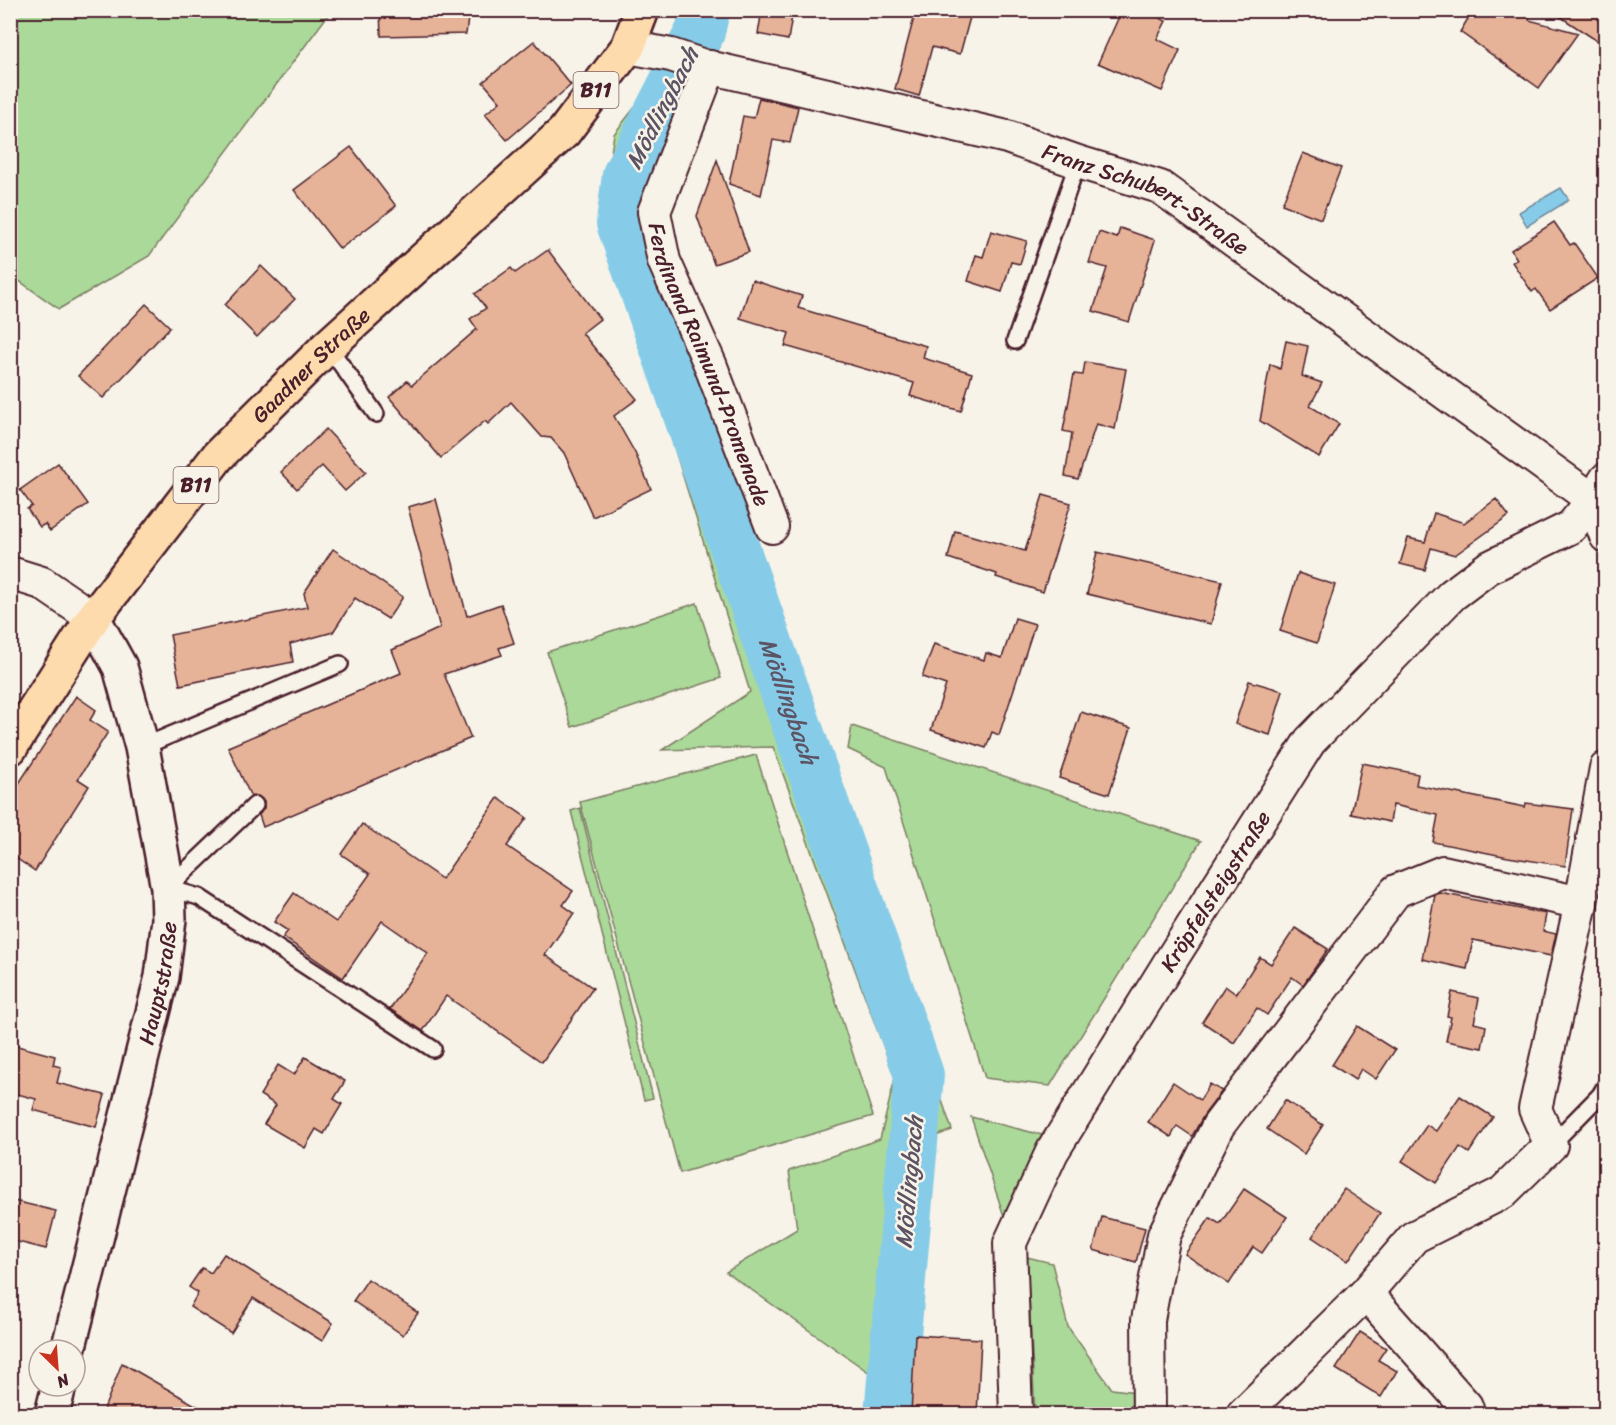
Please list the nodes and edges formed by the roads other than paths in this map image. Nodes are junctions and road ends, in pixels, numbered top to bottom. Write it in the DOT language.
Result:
graph roads {
  1 [pos="642,10"];
  2 [pos="628,47"];
  3 [pos="707,66"];
  4 [pos="1078,162"];
  5 [pos="1015,341"];
  6 [pos="328,346"];
  7 [pos="376,414"];
  8 [pos="1599,489"];
  9 [pos="772,527"];
  10 [pos="1605,536"];
  11 [pos="10,573"];
  12 [pos="93,618"];
  13 [pos="340,664"];
  14 [pos="142,747"];
  15 [pos="10,748"];
  16 [pos="1605,768"];
  17 [pos="255,805"];
  18 [pos="168,888"];
  19 [pos="1581,903"];
  20 [pos="433,1049"];
  21 [pos="1605,1085"];
  22 [pos="1551,1145"];
  23 [pos="1366,1293"];
  24 [pos="71,1338"];
  25 [pos="56,1398"];
  26 [pos="52,1414"];
  27 [pos="1016,1414"];
  28 [pos="1149,1414"];
  29 [pos="1243,1414"];
  30 [pos="1469,1414"];
  1 -- 2 [label="main road, Gaadner Straße / B11"];
  2 -- 3 [label="street, Franz Schubert-Straße"];
  2 -- 6 [label="main road, Gaadner Straße / B11"];
  3 -- 4 [label="street, Franz Schubert-Straße"];
  3 -- 9 [label="street, Ferdinand Raimund-Promenade"];
  4 -- 5 [label="lane"];
  4 -- 8 [label="street, Franz Schubert-Straße"];
  6 -- 7 [label="lane"];
  6 -- 12 [label="main road, Gaadner Straße / B11"];
  8 -- 10 [label="street"];
  8 -- 27 [label="street, Kröpfelsteigstraße"];
  11 -- 12 [label="street"];
  12 -- 14 [label="main road, Hauptstraße"];
  12 -- 15 [label="main road, Gaadner Straße / B11"];
  13 -- 14 [label="lane"];
  14 -- 18 [label="main road, Hauptstraße"];
  16 -- 19 [label="street"];
  17 -- 18 [label="lane"];
  18 -- 20 [label="lane"];
  18 -- 24 [label="main road, Hauptstraße"];
  19 -- 22 [label="street"];
  19 -- 28 [label="street"];
  21 -- 22 [label="lane"];
  22 -- 23 [label="street"];
  23 -- 29 [label="street"];
  23 -- 30 [label="street"];
  25 -- 26 [label="main road"];
}
